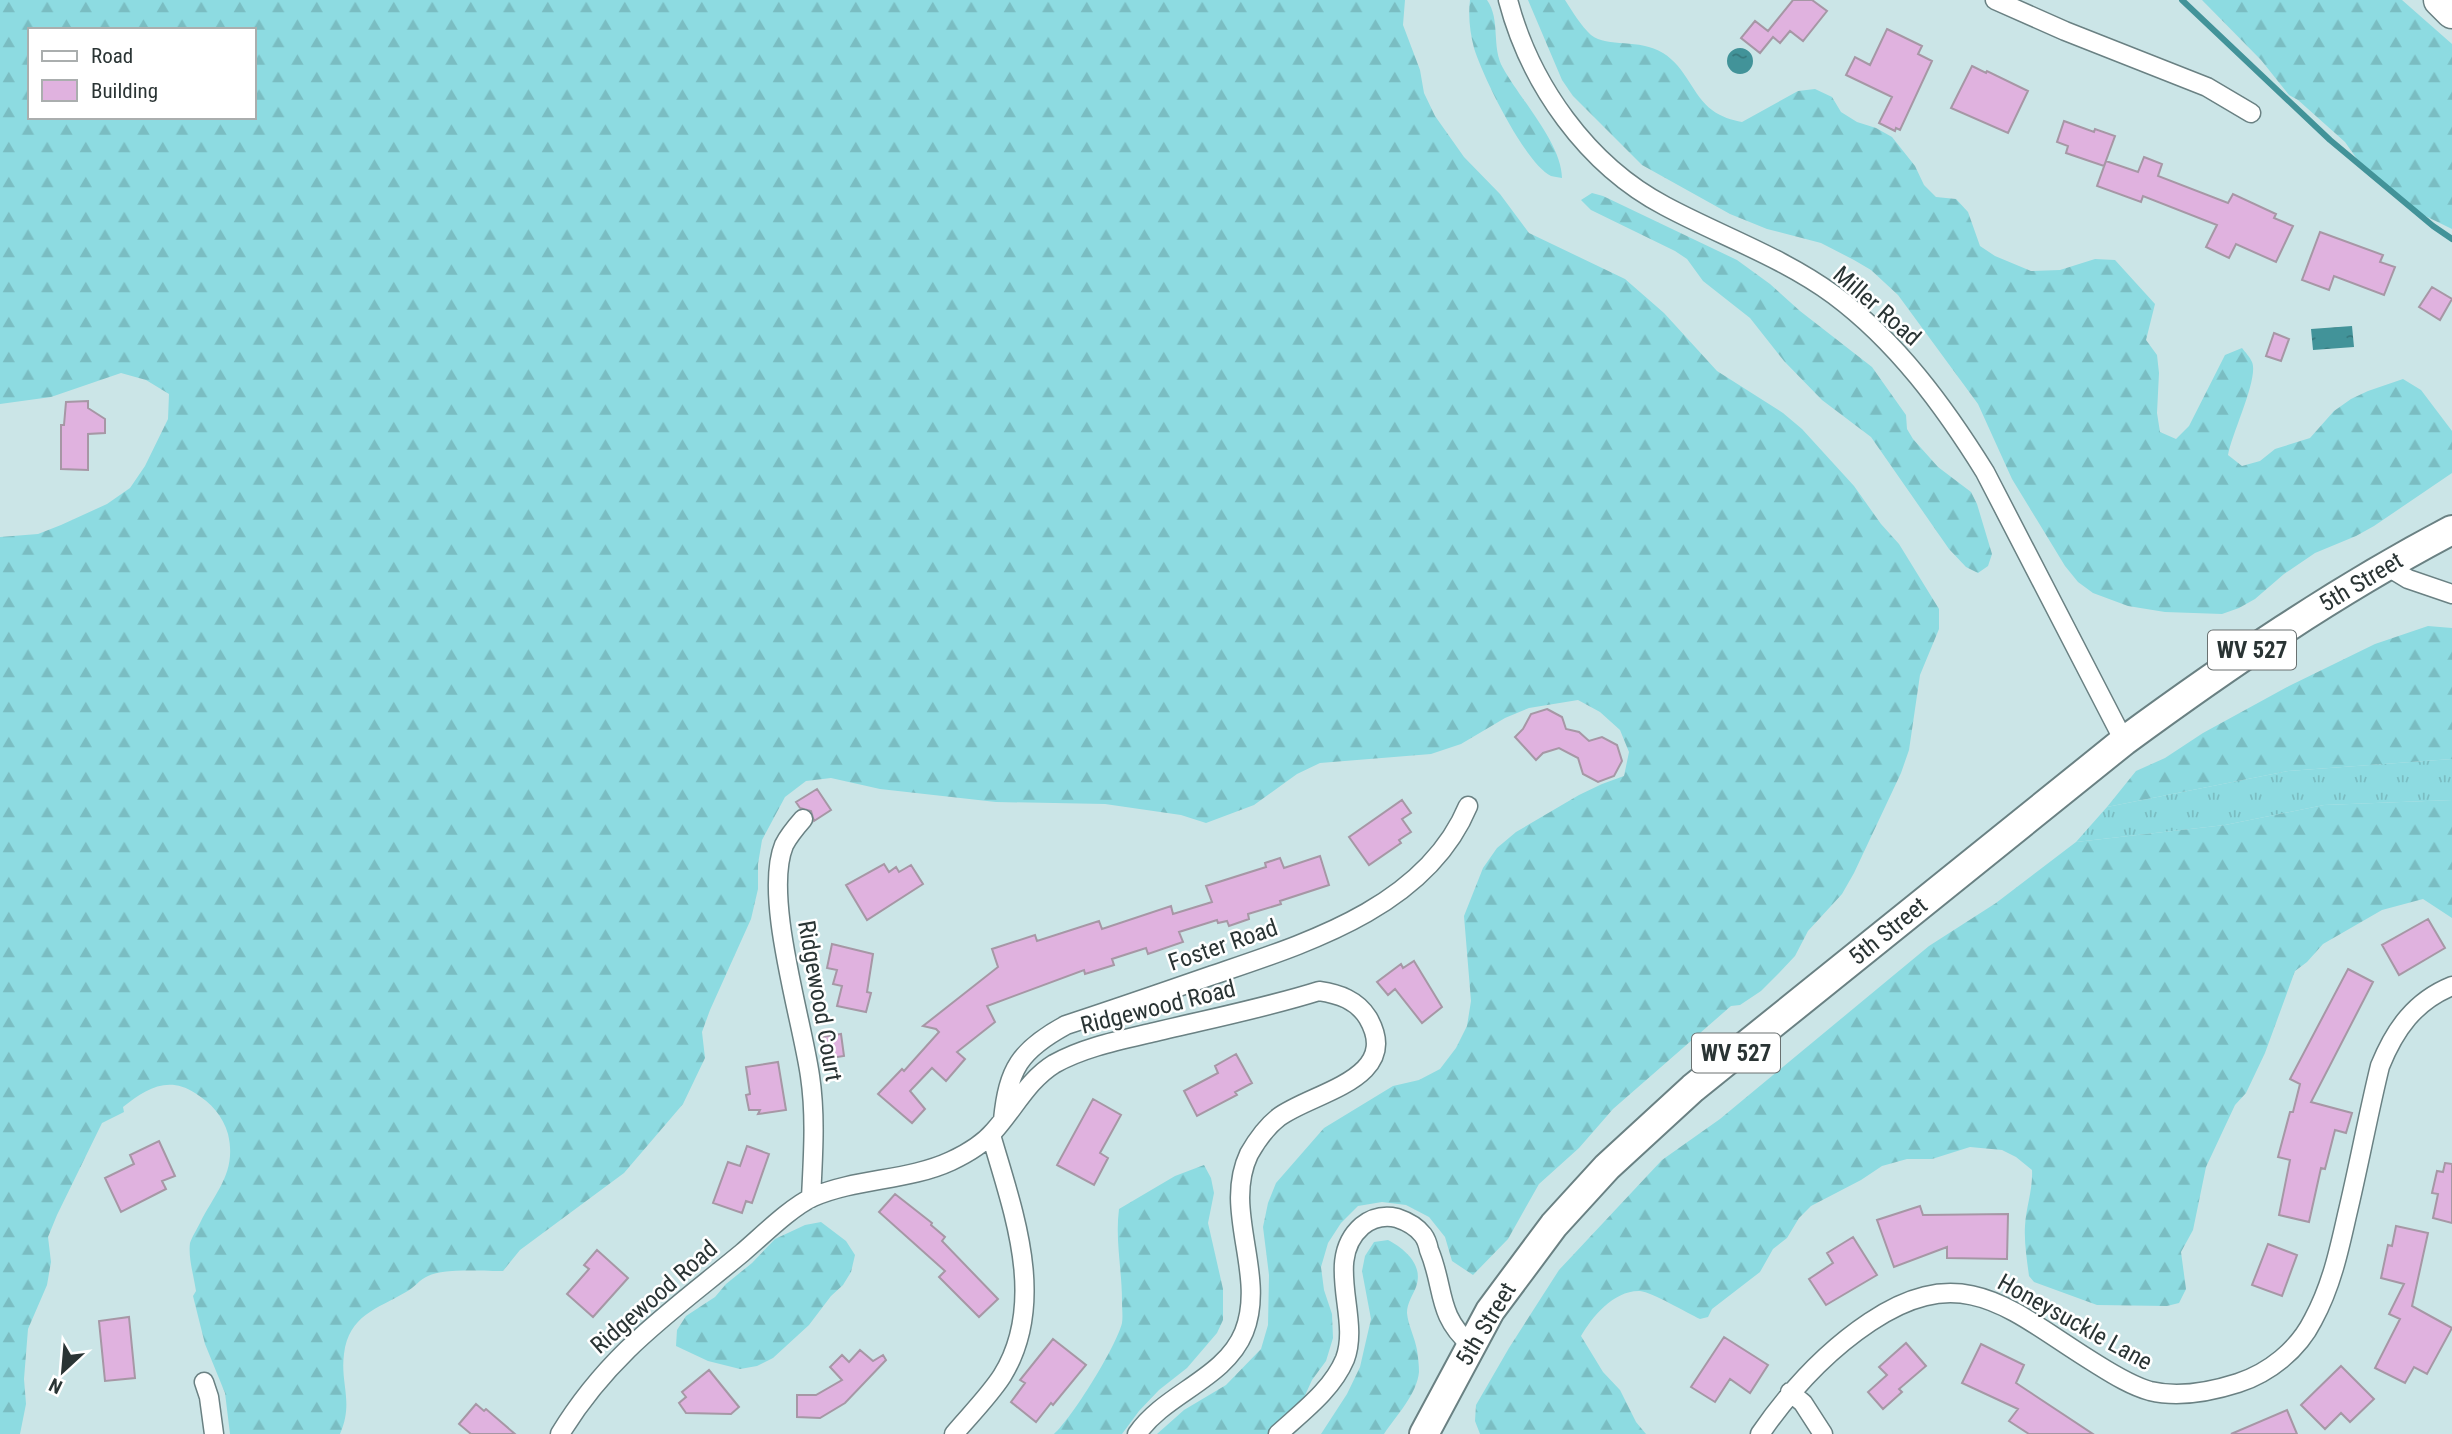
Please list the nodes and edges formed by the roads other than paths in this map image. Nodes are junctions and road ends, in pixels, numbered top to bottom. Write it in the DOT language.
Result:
graph roads {
  1 [pos="1508,0"];
  2 [pos="1995,0"];
  3 [pos="2440,0"];
  4 [pos="2452,12"];
  5 [pos="2251,113"];
  6 [pos="2452,530"];
  7 [pos="2385,565"];
  8 [pos="2452,594"];
  9 [pos="2124,741"];
  10 [pos="1468,806"];
  11 [pos="803,819"];
  12 [pos="2452,986"];
  13 [pos="1003,1120"];
  14 [pos="991,1135"];
  15 [pos="811,1198"];
  16 [pos="1471,1345"];
  17 [pos="204,1382"];
  18 [pos="1790,1392"];
  19 [pos="1426,1433"];
  20 [pos="214,1434"];
  21 [pos="560,1434"];
  22 [pos="954,1434"];
  23 [pos="1138,1434"];
  24 [pos="1278,1434"];
  25 [pos="1760,1434"];
  26 [pos="1823,1434"];
  1 -- 9 [label="street, Miller Road"];
  2 -- 5 [label="street"];
  3 -- 4 [label="highway"];
  6 -- 7 [label="main road, 5th Street / WV 527"];
  7 -- 8 [label="street"];
  7 -- 9 [label="main road, 5th Street / WV 527"];
  9 -- 16 [label="main road, 5th Street / WV 527"];
  10 -- 13 [label="street, Foster Road"];
  11 -- 15 [label="street, Ridgewood Court"];
  12 -- 18 [label="street, Honeysuckle Lane"];
  13 -- 14 [label="street, Ridgewood Road"];
  13 -- 23 [label="street, Ridgewood Road"];
  14 -- 15 [label="street, Ridgewood Road"];
  14 -- 22 [label="street"];
  15 -- 21 [label="street, Ridgewood Road"];
  16 -- 19 [label="main road, 5th Street / WV 527"];
  16 -- 24 [label="street"];
  17 -- 20 [label="street"];
  18 -- 25 [label="street, Honeysuckle Lane"];
  18 -- 26 [label="street"];
}
